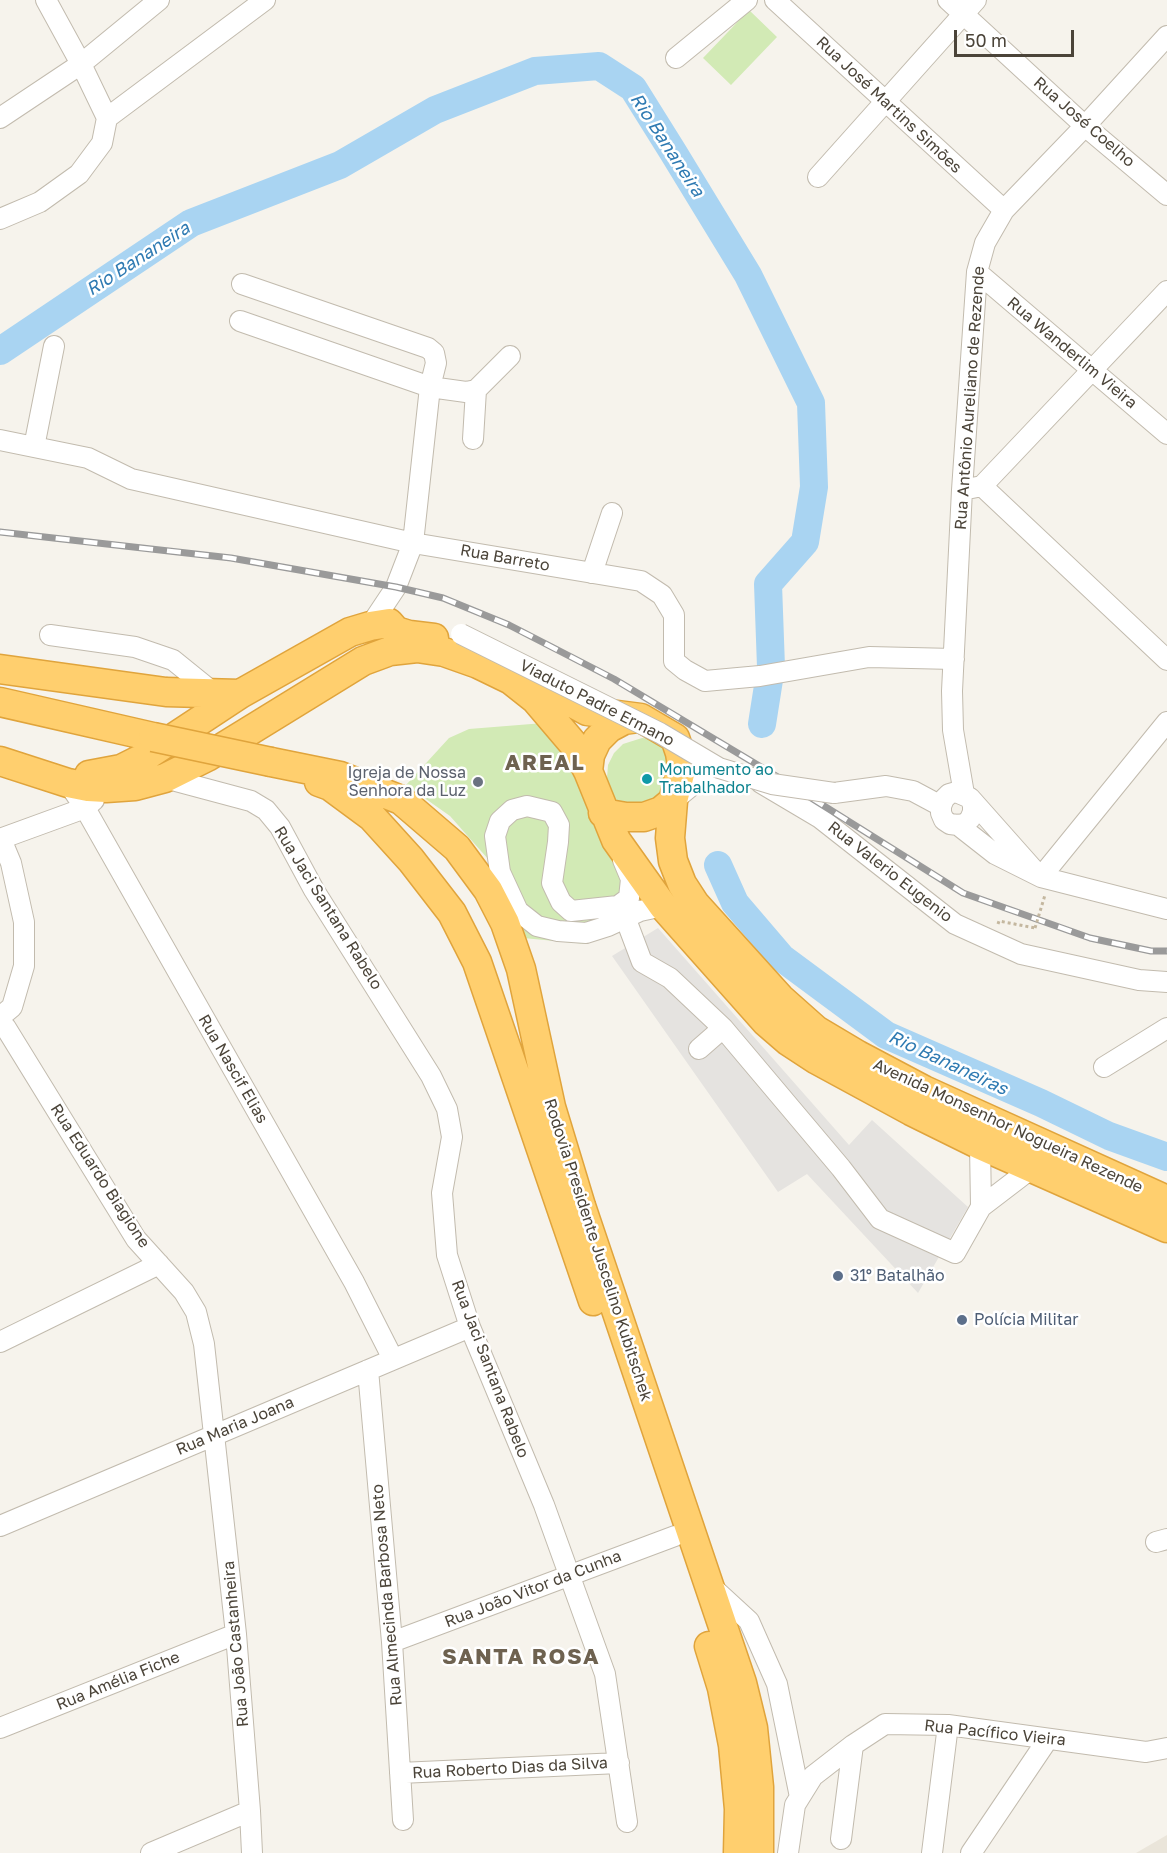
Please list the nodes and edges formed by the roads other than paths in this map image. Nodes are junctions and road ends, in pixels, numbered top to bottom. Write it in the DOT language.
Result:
graph roads {
  1 [pos="46,0"];
  2 [pos="159,0"];
  3 [pos="747,0"];
  4 [pos="775,0"];
  5 [pos="948,0"];
  6 [pos="255,3"];
  7 [pos="970,7"];
  8 [pos="1167,36"];
  9 [pos="676,58"];
  10 [pos="81,64"];
  11 [pos="885,102"];
  12 [pos="0,118"];
  13 [pos="107,118"];
  14 [pos="1085,126"];
  15 [pos="818,177"];
  16 [pos="1167,195"];
  17 [pos="1004,210"];
  18 [pos="0,219"];
  19 [pos="977,272"];
  20 [pos="242,284"];
  21 [pos="1167,291"];
  22 [pos="240,321"];
  23 [pos="54,346"];
  24 [pos="510,356"];
  25 [pos="1092,371"];
  26 [pos="430,387"];
  27 [pos="476,390"];
  28 [pos="1167,434"];
  29 [pos="473,439"];
  30 [pos="0,440"];
  31 [pos="34,447"];
  32 [pos="982,486"];
  33 [pos="962,490"];
  34 [pos="612,513"];
  35 [pos="413,543"];
  36 [pos="592,573"];
  37 [pos="386,633"];
  38 [pos="50,635"];
  39 [pos="954,659"];
  40 [pos="1167,660"];
  41 [pos="0,669"];
  42 [pos="227,694"];
  43 [pos="0,702"];
  44 [pos="641,718"];
  45 [pos="1167,722"];
  46 [pos="188,728"];
  47 [pos="675,738"];
  48 [pos="207,757"];
  49 [pos="0,761"];
  50 [pos="276,764"];
  51 [pos="588,771"];
  52 [pos="751,777"];
  53 [pos="113,778"];
  54 [pos="165,778"];
  55 [pos="58,779"];
  56 [pos="966,796"];
  57 [pos="673,801"];
  58 [pos="940,806"];
  59 [pos="85,808"];
  60 [pos="603,813"];
  61 [pos="958,825"];
  62 [pos="1,839"];
  63 [pos="616,840"];
  64 [pos="1043,886"];
  65 [pos="663,906"];
  66 [pos="1167,909"];
  67 [pos="622,912"];
  68 [pos="1140,980"];
  69 [pos="1167,982"];
  70 [pos="1167,998"];
  71 [pos="0,1017"];
  72 [pos="0,1021"];
  73 [pos="723,1028"];
  74 [pos="1167,1028"];
  75 [pos="699,1049"];
  76 [pos="1104,1067"];
  77 [pos="918,1100"];
  78 [pos="981,1145"];
  79 [pos="1032,1168"];
  80 [pos="1136,1199"];
  81 [pos="1167,1200"];
  82 [pos="981,1207"];
  83 [pos="1167,1228"];
  84 [pos="159,1264"];
  85 [pos="470,1327"];
  86 [pos="0,1342"];
  87 [pos="393,1359"];
  88 [pos="368,1370"];
  89 [pos="214,1435"];
  90 [pos="0,1526"];
  91 [pos="675,1536"];
  92 [pos="570,1574"];
  93 [pos="708,1584"];
  94 [pos="236,1634"];
  95 [pos="392,1642"];
  96 [pos="948,1725"];
  97 [pos="0,1728"];
  98 [pos="1048,1739"];
  99 [pos="853,1745"];
  100 [pos="1167,1748"];
  101 [pos="619,1763"];
  102 [pos="400,1773"];
  103 [pos="800,1797"];
  104 [pos="250,1811"];
  105 [pos="403,1820"];
  106 [pos="627,1822"];
  107 [pos="841,1839"];
  108 [pos="151,1853"];
  109 [pos="252,1853"];
  110 [pos="738,1853"];
  111 [pos="759,1853"];
  112 [pos="788,1853"];
  113 [pos="932,1853"];
  114 [pos="971,1853"];
  1 -- 10 [label="street"];
  2 -- 10 [label="street"];
  3 -- 9 [label="street"];
  4 -- 11 [label="street, Rua José Martins Simões"];
  5 -- 7 [label="street, Rua José Coelho"];
  6 -- 13 [label="street"];
  7 -- 11 [label="street"];
  7 -- 14 [label="street, Rua José Coelho"];
  8 -- 14 [label="street, Rua Antônio Aureliano de Rezende"];
  10 -- 12 [label="street"];
  10 -- 13 [label="street"];
  11 -- 15 [label="street"];
  11 -- 17 [label="street, Rua José Martins Simões"];
  13 -- 18 [label="street"];
  14 -- 16 [label="street, Rua José Coelho"];
  14 -- 17 [label="street, Rua Antônio Aureliano de Rezende"];
  17 -- 19 [label="street, Rua Antônio Aureliano de Rezende"];
  19 -- 25 [label="street, Rua Wanderlim Vieira"];
  19 -- 33 [label="street, Rua Antônio Aureliano de Rezende"];
  20 -- 26 [label="street"];
  21 -- 25 [label="street"];
  22 -- 26 [label="street"];
  23 -- 31 [label="street"];
  24 -- 27 [label="street"];
  25 -- 28 [label="street, Rua Wanderlim Vieira"];
  25 -- 32 [label="street"];
  26 -- 27 [label="street"];
  26 -- 35 [label="street"];
  27 -- 29 [label="street"];
  30 -- 31 [label="street, Rua Barreto"];
  31 -- 35 [label="street, Rua Barreto"];
  32 -- 33 [label="street"];
  32 -- 40 [label="street"];
  33 -- 39 [label="street, Rua Antônio Aureliano de Rezende"];
  34 -- 36 [label="street"];
  35 -- 36 [label="street, Rua Barreto"];
  35 -- 37 [label="street"];
  36 -- 39 [label="street, Rua Barreto"];
  37 -- 42 [label="highway"];
  37 -- 44 [label="highway"];
  37 -- 48 [label="highway"];
  37 -- 51 [label="highway, Avenida Monsenhor Nogueira Rezende"];
  37 -- 58 [label="street, Viaduto Padre Ermano, bridge"];
  38 -- 42 [label="street"];
  39 -- 56 [label="street, Rua Antônio Aureliano de Rezende"];
  41 -- 42 [label="highway"];
  42 -- 46 [label="highway"];
  43 -- 50 [label="highway, Rodovia Presidente Juscelino Kubitschek, bridge"];
  44 -- 47 [label="highway"];
  44 -- 51 [label="highway"];
  45 -- 64 [label="street"];
  46 -- 48 [label="highway"];
  46 -- 53 [label="highway"];
  47 -- 52 [label="street, Rua Valerio Eugenio"];
  47 -- 57 [label="highway"];
  48 -- 54 [label="highway"];
  49 -- 55 [label="highway"];
  50 -- 91 [label="highway, Rodovia Presidente Juscelino Kubitschek"];
  50 -- 93 [label="highway, Rodovia Presidente Juscelino Kubitschek"];
  51 -- 60 [label="highway, Avenida Monsenhor Nogueira Rezende"];
  52 -- 57 [label="street, Rua Valerio Eugenio"];
  52 -- 68 [label="street, Rua Valerio Eugenio"];
  53 -- 54 [label="highway"];
  53 -- 55 [label="highway"];
  53 -- 59 [label="street"];
  54 -- 85 [label="street, Rua Jaci Santana Rabelo"];
  55 -- 59 [label="street, Rua Nascif Elias"];
  56 -- 58 [label="street"];
  56 -- 61 [label="street"];
  56 -- 64 [label="street"];
  57 -- 60 [label="highway"];
  57 -- 77 [label="highway, Avenida Monsenhor Nogueira Rezende"];
  58 -- 61 [label="street"];
  59 -- 62 [label="street"];
  59 -- 87 [label="street, Rua Nascif Elias"];
  60 -- 63 [label="highway, Avenida Monsenhor Nogueira Rezende"];
  61 -- 64 [label="street"];
  62 -- 71 [label="street"];
  63 -- 65 [label="highway, Avenida Monsenhor Nogueira Rezende"];
  63 -- 67 [label="street"];
  64 -- 66 [label="street"];
  65 -- 67 [label="street"];
  65 -- 77 [label="highway, Avenida Monsenhor Nogueira Rezende"];
  67 -- 67 [label="street"];
  67 -- 73 [label="street"];
  68 -- 69 [label="street"];
  68 -- 70 [label="street"];
  72 -- 84 [label="street, Rua Eduardo Biagione"];
  73 -- 75 [label="street"];
  73 -- 82 [label="street"];
  74 -- 76 [label="street"];
  77 -- 78 [label="highway, Avenida Monsenhor Nogueira Rezende"];
  77 -- 80 [label="highway, Avenida Monsenhor Nogueira Rezende"];
  78 -- 79 [label="highway, Avenida Monsenhor Nogueira Rezende"];
  78 -- 82 [label="street"];
  79 -- 80 [label="highway, Avenida Monsenhor Nogueira Rezende"];
  79 -- 82 [label="street"];
  80 -- 81 [label="highway, Avenida Monsenhor Nogueira Rezende"];
  80 -- 83 [label="highway, Avenida Monsenhor Nogueira Rezende"];
  84 -- 86 [label="street"];
  84 -- 89 [label="street, Rua Eduardo Biagione"];
  85 -- 87 [label="street, Rua Maria Joana"];
  85 -- 92 [label="street, Rua Jaci Santana Rabelo"];
  87 -- 88 [label="street, Rua Maria Joana"];
  88 -- 89 [label="street, Rua Maria Joana"];
  88 -- 95 [label="street, Rua Almecinda Barbosa Neto"];
  89 -- 90 [label="street, Rua Maria Joana"];
  89 -- 94 [label="street, Rua João Castanheira"];
  91 -- 92 [label="street, Rua João Vitor da Cunha"];
  91 -- 110 [label="highway, Rodovia Presidente Juscelino Kubitschek"];
  92 -- 95 [label="street, Rua João Vitor da Cunha"];
  92 -- 101 [label="street, Rua Jaci Santana Rabelo"];
  93 -- 103 [label="street"];
  93 -- 111 [label="highway, Rodovia Presidente Juscelino Kubitschek"];
  94 -- 97 [label="street, Rua Amélia Fiche"];
  94 -- 104 [label="street, Rua João Castanheira"];
  95 -- 102 [label="street, Rua Almecinda Barbosa Neto"];
  96 -- 98 [label="street, Rua Pacífico Vieira"];
  96 -- 99 [label="street, Rua Pacífico Vieira"];
  96 -- 113 [label="street"];
  98 -- 100 [label="street, Rua Pacífico Vieira"];
  98 -- 114 [label="street"];
  99 -- 103 [label="street, Rua Pacífico Vieira"];
  99 -- 107 [label="street"];
  101 -- 102 [label="street, Rua Roberto Dias da Silva"];
  101 -- 106 [label="street, Rua Jaci Santana Rabelo"];
  102 -- 105 [label="street, Rua Almecinda Barbosa Neto"];
  103 -- 112 [label="street, Rua Pacífico Vieira"];
  104 -- 108 [label="street"];
  104 -- 109 [label="street, Rua João Castanheira"];
}
